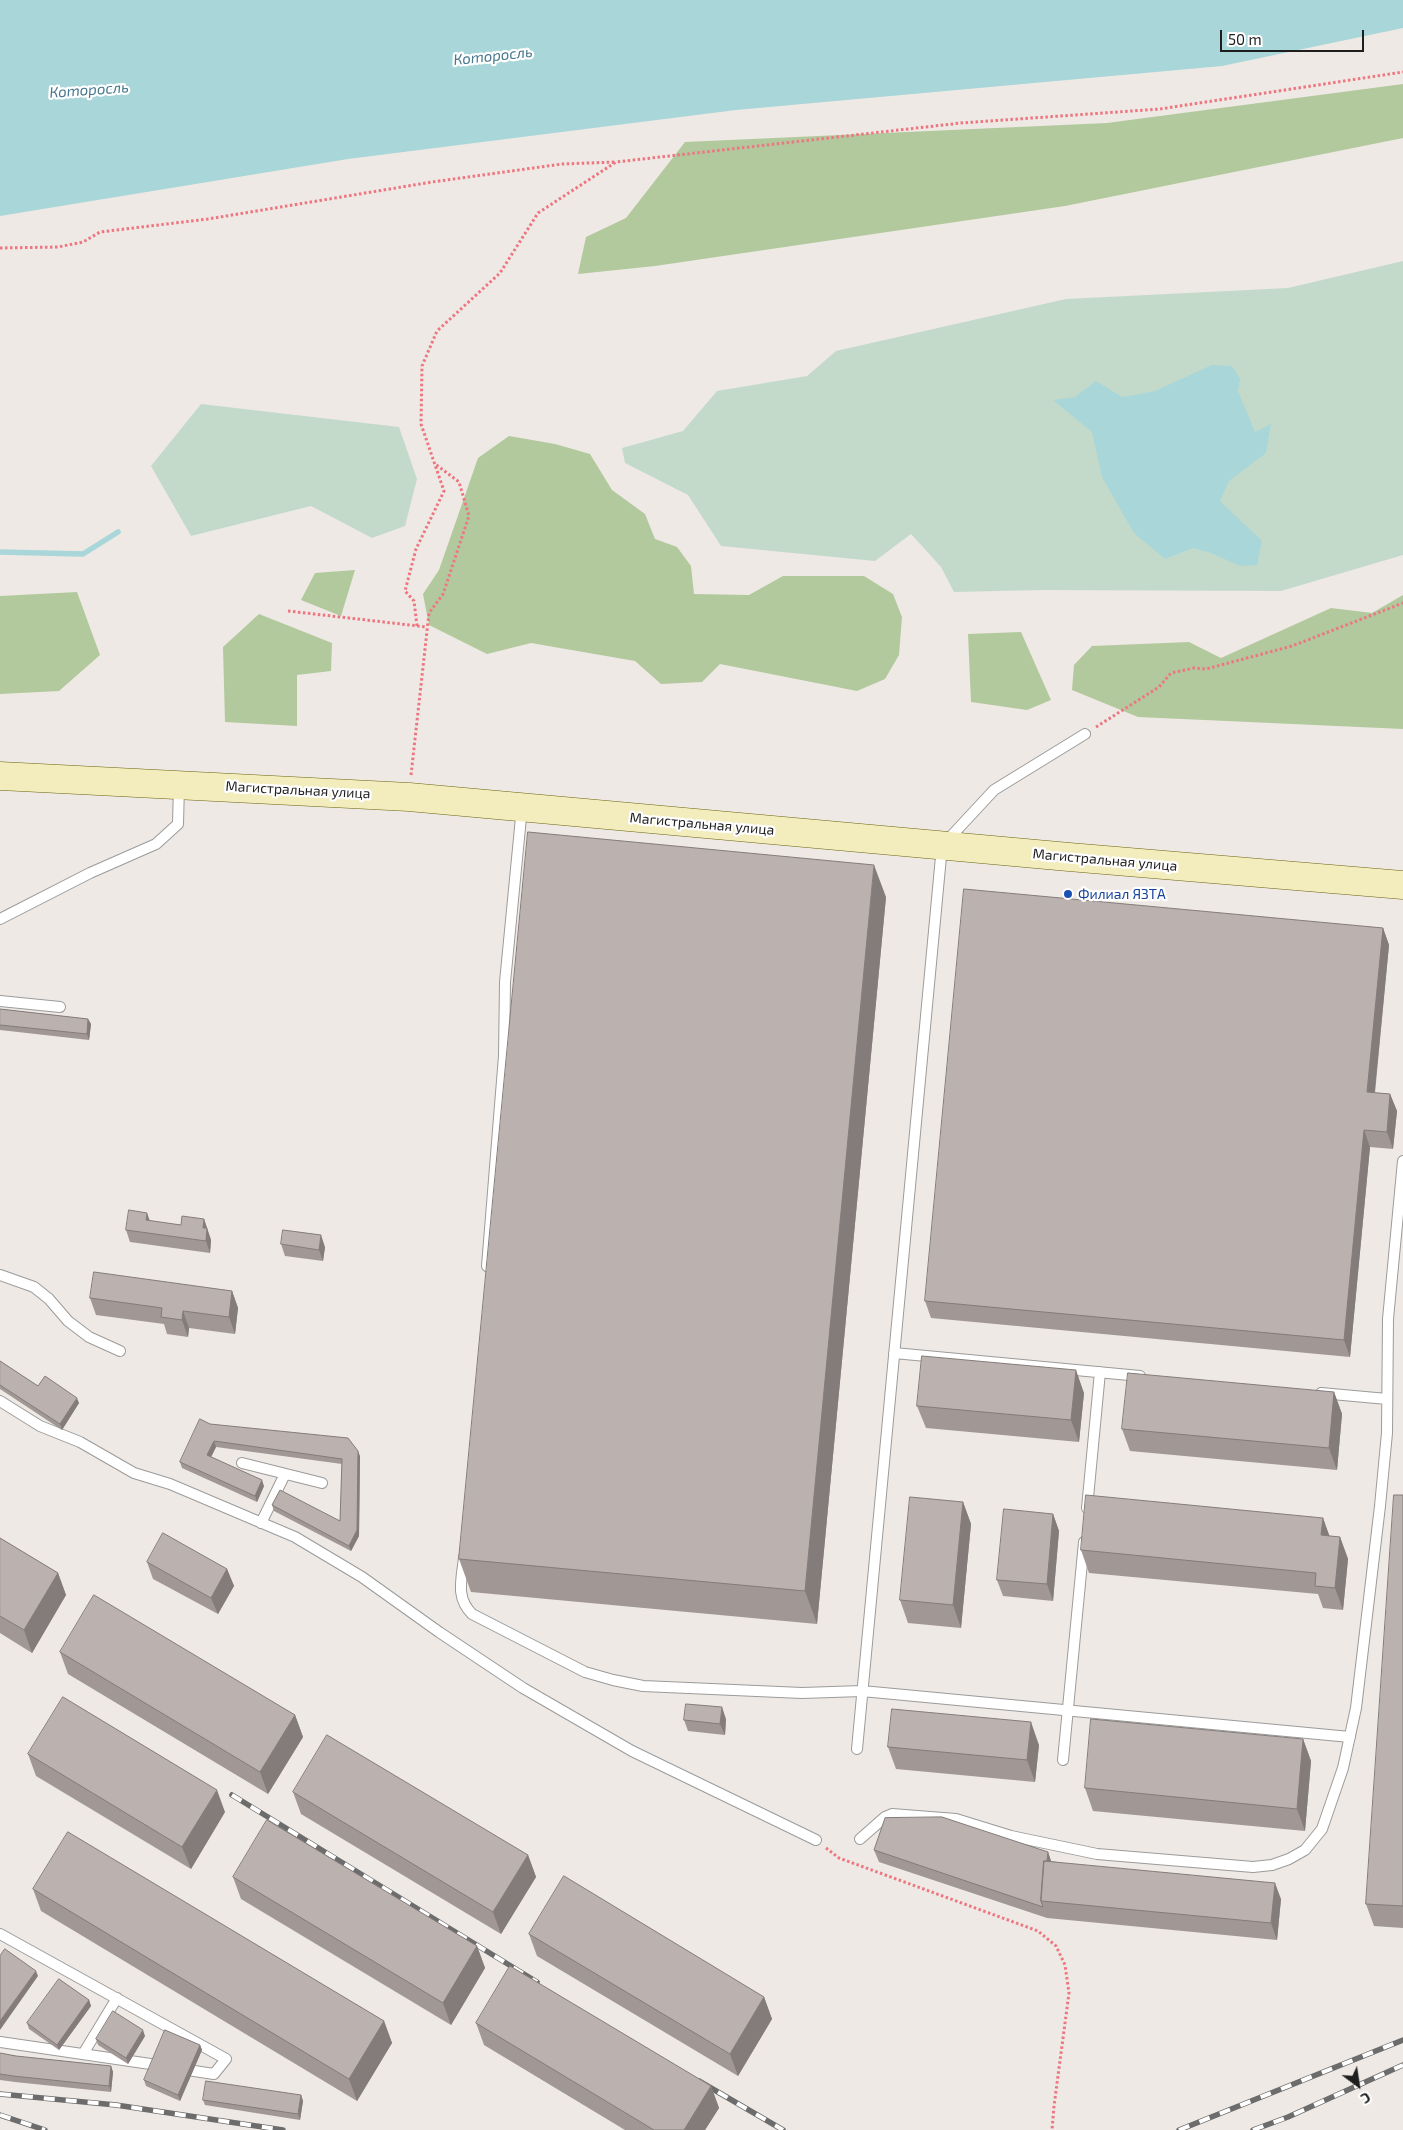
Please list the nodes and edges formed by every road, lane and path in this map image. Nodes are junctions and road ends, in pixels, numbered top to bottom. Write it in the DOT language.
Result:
graph roads {
  1 [pos="1403,72"];
  2 [pos="616,162"];
  3 [pos="0,248"];
  4 [pos="435,464"];
  5 [pos="1403,603"];
  6 [pos="288,611"];
  7 [pos="418,626"];
  8 [pos="427,628"];
  9 [pos="1085,734"];
  10 [pos="0,776"];
  11 [pos="179,784"];
  12 [pos="409,797"];
  13 [pos="522,807"];
  14 [pos="942,846"];
  15 [pos="1403,885"];
  16 [pos="0,919"];
  17 [pos="0,1001"];
  18 [pos="60,1007"];
  19 [pos="1403,1161"];
  20 [pos="487,1272"];
  21 [pos="0,1275"];
  22 [pos="120,1351"];
  23 [pos="894,1353"];
  24 [pos="1100,1372"];
  25 [pos="1149,1377"];
  26 [pos="1308,1391"];
  27 [pos="1387,1399"];
  28 [pos="0,1401"];
  29 [pos="242,1463"];
  30 [pos="286,1474"];
  31 [pos="322,1483"];
  32 [pos="261,1523"];
  33 [pos="465,1547"];
  34 [pos="862,1691"];
  35 [pos="1068,1711"];
  36 [pos="1350,1738"];
  37 [pos="857,1749"];
  38 [pos="1063,1760"];
  39 [pos="860,1839"];
  40 [pos="816,1840"];
  41 [pos="0,1934"];
  42 [pos="117,1998"];
  43 [pos="0,2042"];
  44 [pos="83,2054"];
  45 [pos="1052,2130"];
  1 -- 2 [label="path"];
  2 -- 3 [label="path"];
  2 -- 4 [label="path"];
  4 -- 7 [label="path"];
  4 -- 8 [label="path"];
  5 -- 9 [label="path"];
  6 -- 7 [label="path"];
  7 -- 8 [label="path"];
  8 -- 12 [label="path"];
  9 -- 14 [label="lane"];
  10 -- 11 [label="main road, Магистральная улица"];
  11 -- 12 [label="main road, Магистральная улица"];
  11 -- 16 [label="lane"];
  12 -- 13 [label="main road, Магистральная улица"];
  13 -- 14 [label="main road, Магистральная улица"];
  13 -- 20 [label="lane"];
  14 -- 15 [label="main road, Магистральная улица"];
  14 -- 23 [label="lane"];
  17 -- 18 [label="lane"];
  19 -- 27 [label="lane"];
  21 -- 22 [label="lane"];
  23 -- 24 [label="lane"];
  23 -- 34 [label="lane"];
  24 -- 25 [label="lane"];
  24 -- 35 [label="lane"];
  26 -- 27 [label="lane"];
  27 -- 36 [label="lane"];
  28 -- 32 [label="lane"];
  29 -- 30 [label="lane"];
  30 -- 31 [label="lane"];
  30 -- 32 [label="lane"];
  32 -- 40 [label="lane"];
  33 -- 34 [label="lane"];
  34 -- 35 [label="lane"];
  34 -- 37 [label="lane"];
  35 -- 36 [label="lane"];
  35 -- 38 [label="lane"];
  36 -- 39 [label="lane"];
  40 -- 45 [label="path"];
  41 -- 42 [label="lane"];
  42 -- 44 [label="lane"];
  42 -- 44 [label="lane"];
  43 -- 44 [label="lane"];
}
